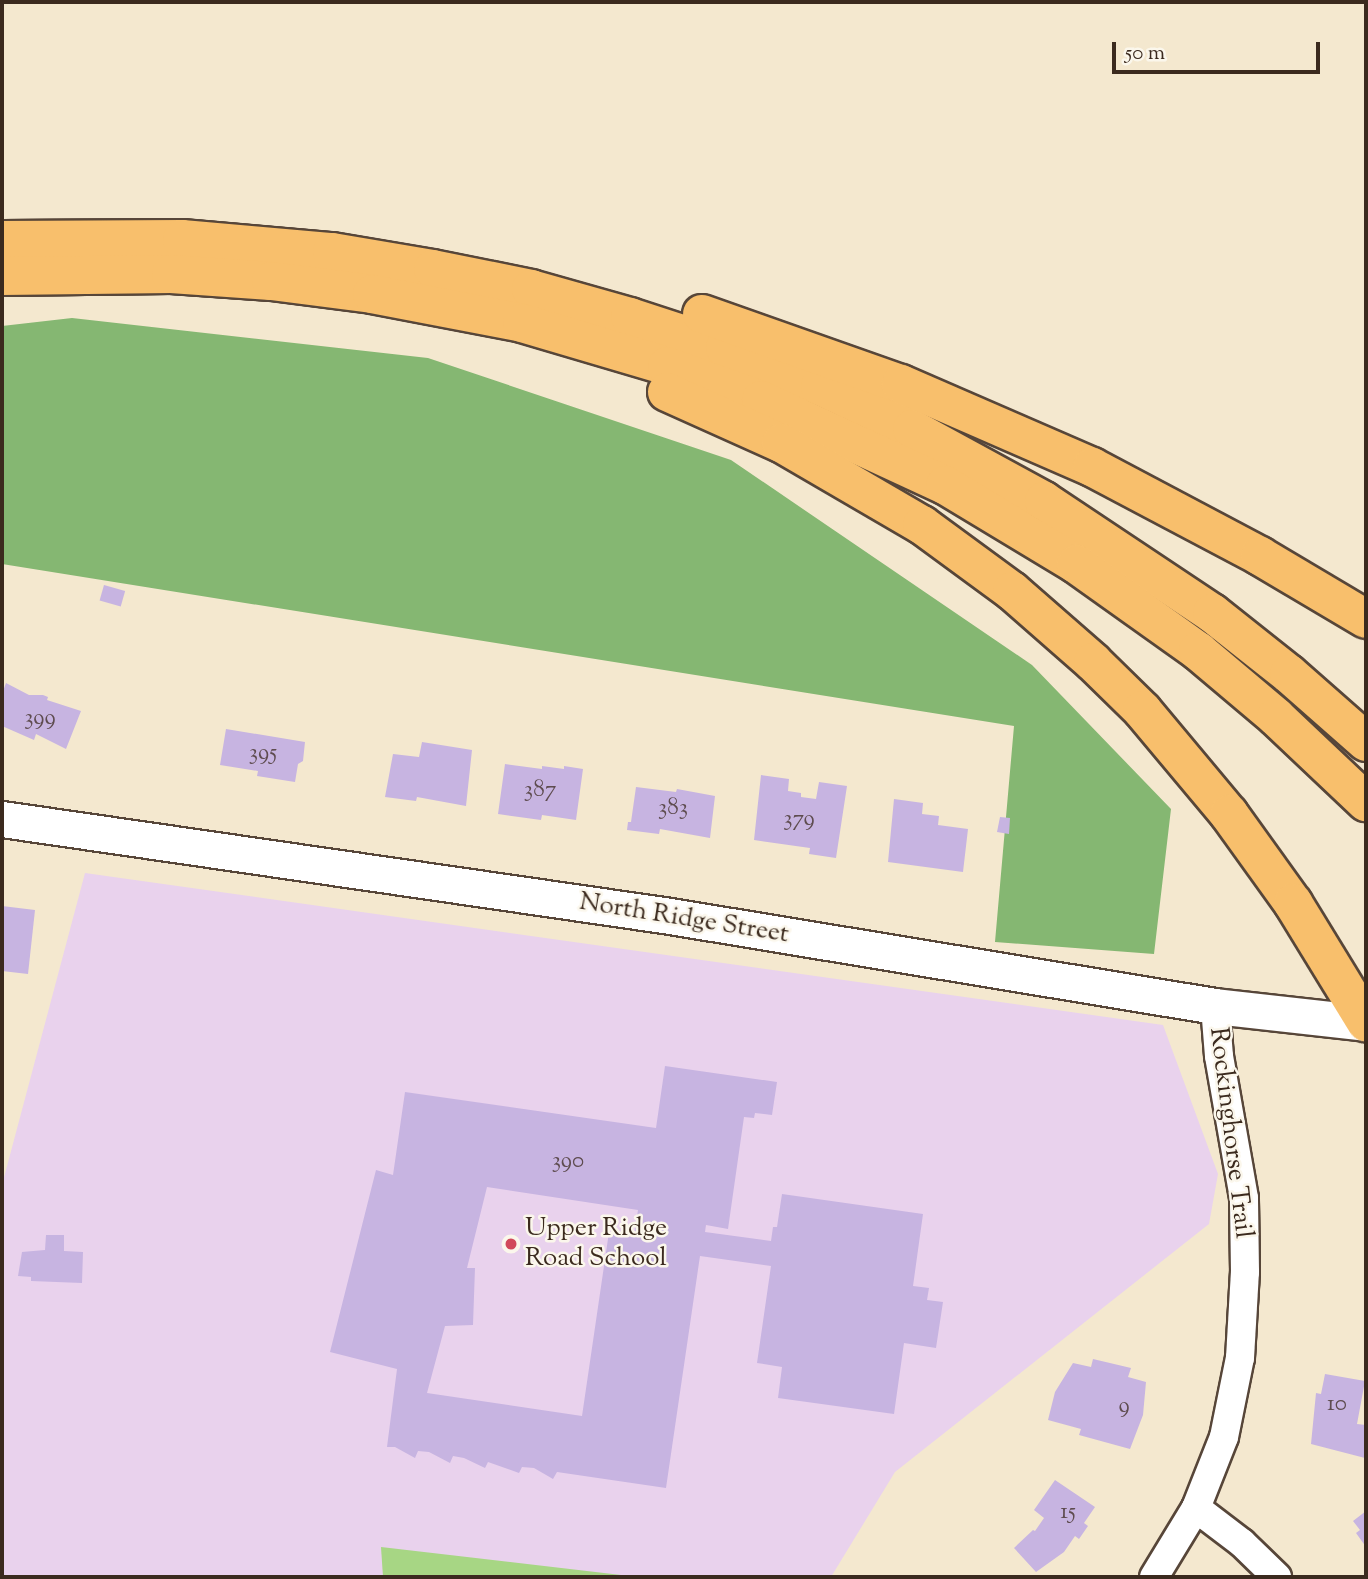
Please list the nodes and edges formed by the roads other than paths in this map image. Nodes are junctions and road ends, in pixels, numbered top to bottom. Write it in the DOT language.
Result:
graph roads {
  1 [pos="2,240"];
  2 [pos="328,270"];
  3 [pos="2,276"];
  4 [pos="1366,619"];
  5 [pos="1366,743"];
  6 [pos="1366,802"];
  7 [pos="2,819"];
  8 [pos="1215,1006"];
  9 [pos="1366,1023"];
  10 [pos="1196,1508"];
  11 [pos="1154,1577"];
  12 [pos="1277,1577"];
  1 -- 2 [label="highway"];
  2 -- 3 [label="highway"];
  2 -- 4 [label="highway"];
  2 -- 5 [label="highway"];
  2 -- 6 [label="highway"];
  2 -- 9 [label="highway"];
  7 -- 8 [label="street, North Ridge Street"];
  8 -- 9 [label="street, North Ridge Street"];
  8 -- 10 [label="street, Rockinghorse Trail"];
  10 -- 11 [label="street, Rockinghorse Trail"];
  10 -- 12 [label="street"];
}
